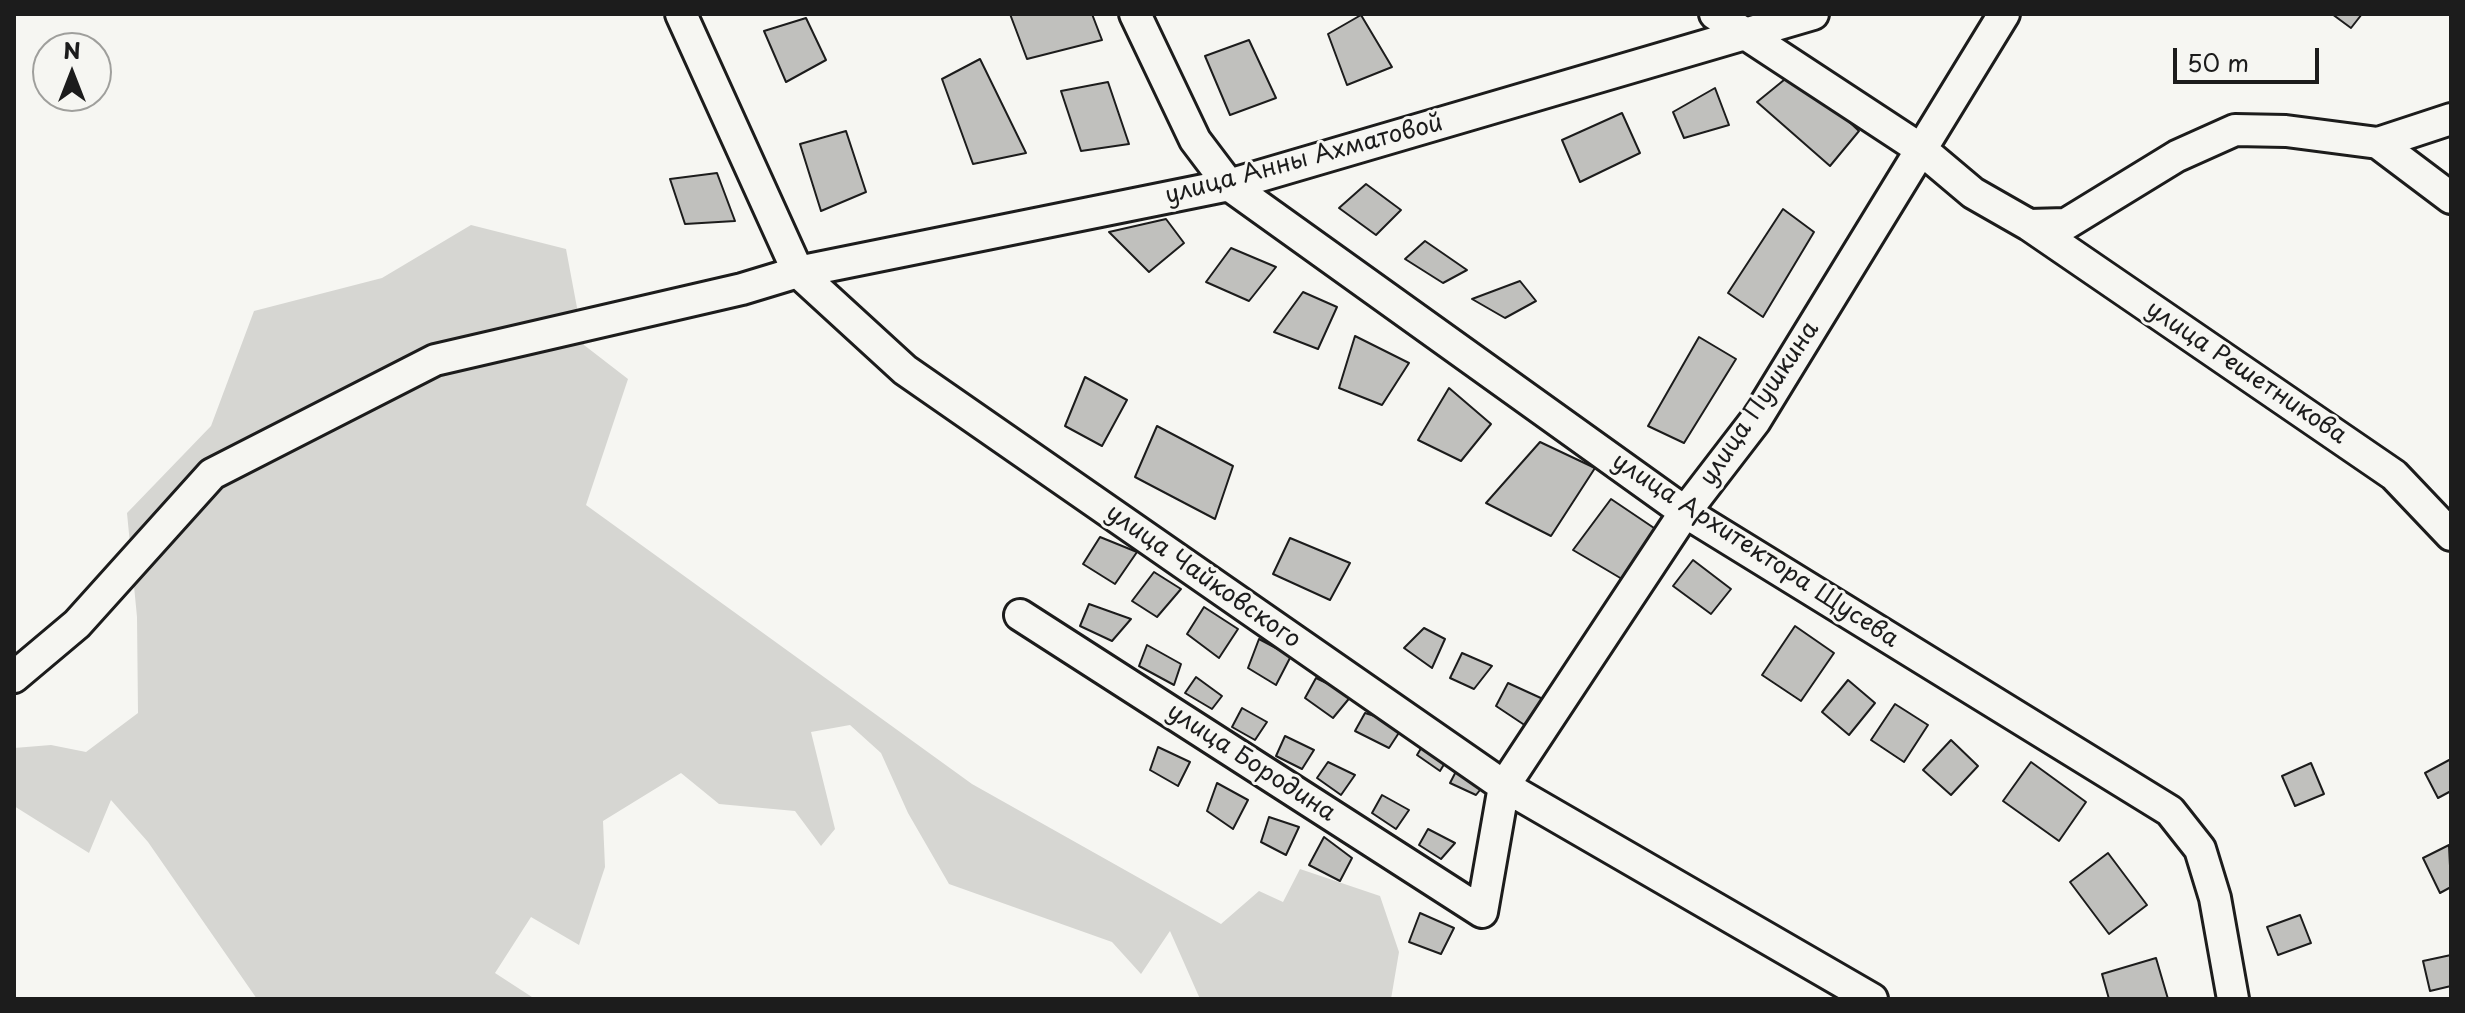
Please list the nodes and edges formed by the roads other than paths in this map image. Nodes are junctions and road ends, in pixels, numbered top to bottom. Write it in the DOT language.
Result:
graph roads {
  1 [pos="681,14"];
  2 [pos="1135,14"];
  3 [pos="1715,14"];
  4 [pos="1813,14"];
  5 [pos="2004,14"];
  6 [pos="1745,36"];
  7 [pos="2451,119"];
  8 [pos="2378,143"];
  9 [pos="1922,150"];
  10 [pos="1229,185"];
  11 [pos="2451,198"];
  12 [pos="2029,225"];
  13 [pos="798,272"];
  14 [pos="1685,512"];
  15 [pos="2451,535"];
  16 [pos="1020,615"];
  17 [pos="14,677"];
  18 [pos="1504,786"];
  19 [pos="1872,999"];
  20 [pos="2233,999"];
  1 -- 13 [label="street, улица Чайковского"];
  2 -- 10 [label="street, улица Архитектора Щусева"];
  3 -- 6 [label="street"];
  4 -- 6 [label="street, улица Анны Ахматовой"];
  5 -- 9 [label="street, улица Пушкина"];
  6 -- 9 [label="street"];
  6 -- 10 [label="street, улица Анны Ахматовой"];
  7 -- 8 [label="street"];
  8 -- 11 [label="street"];
  8 -- 12 [label="street"];
  9 -- 12 [label="street, улица Решетникова"];
  9 -- 14 [label="street, улица Пушкина"];
  10 -- 13 [label="street, улица Анны Ахматовой"];
  10 -- 14 [label="street, улица Архитектора Щусева"];
  12 -- 15 [label="street, улица Решетникова"];
  13 -- 17 [label="street, улица Анны Ахматовой"];
  13 -- 18 [label="street, улица Чайковского"];
  14 -- 18 [label="street, улица Пушкина"];
  14 -- 20 [label="street, улица Архитектора Щусева"];
  16 -- 18 [label="street, улица Бородина"];
  18 -- 19 [label="street, улица Чайковского"];
}
